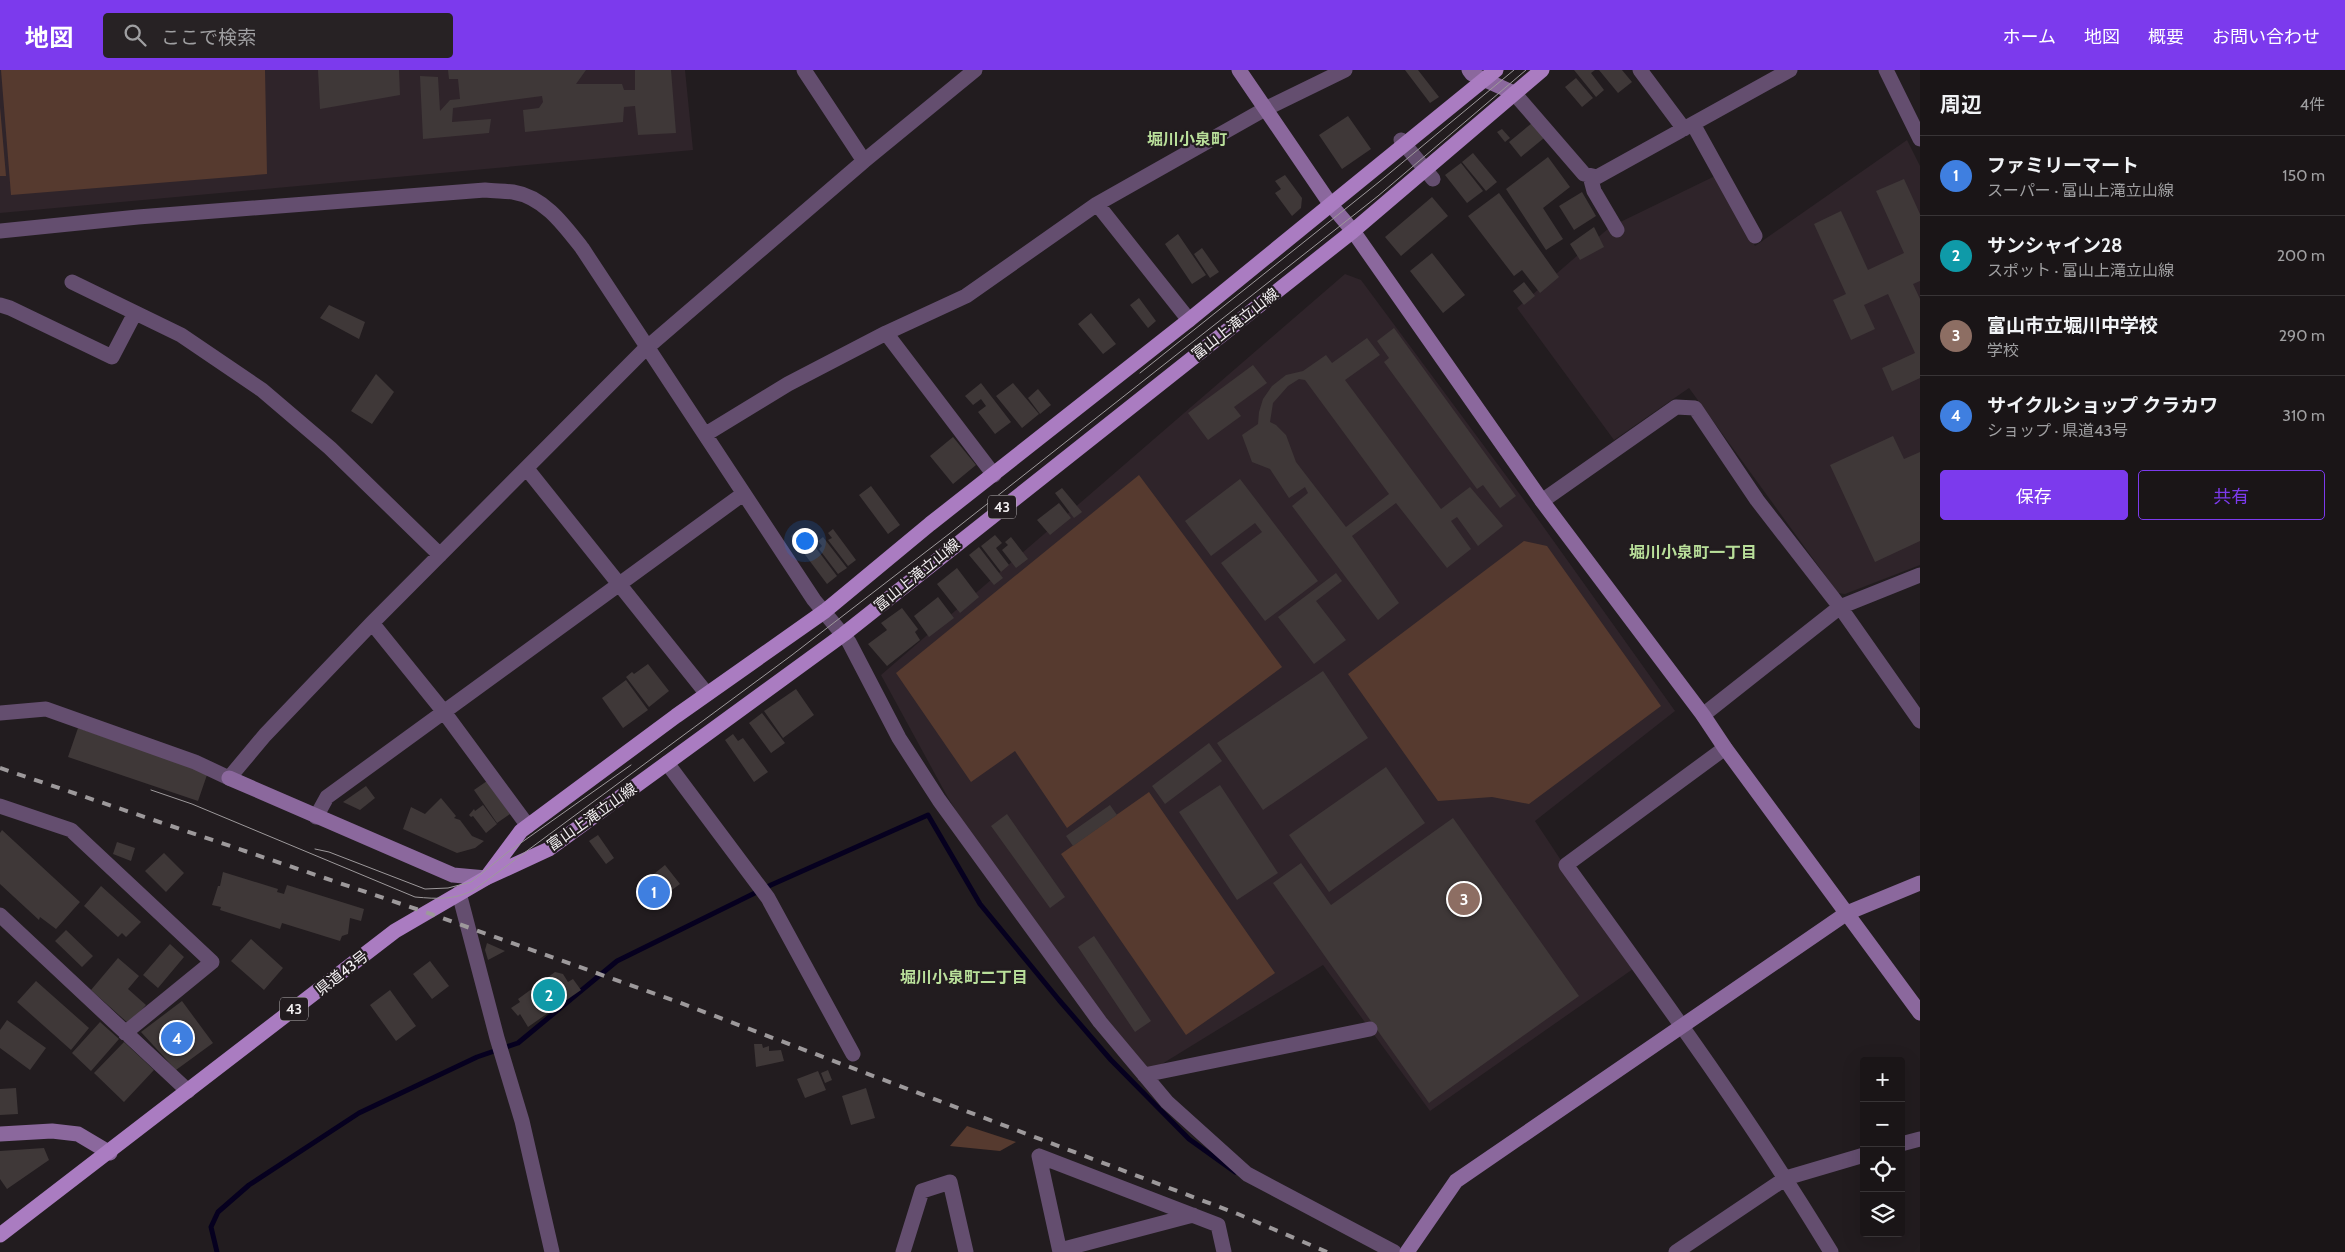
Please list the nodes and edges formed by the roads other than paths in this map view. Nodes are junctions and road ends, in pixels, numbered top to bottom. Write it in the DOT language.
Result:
graph roads {
  1 [pos="804,70"];
  2 [pos="975,70"];
  3 [pos="1238,70"];
  4 [pos="1345,70"];
  5 [pos="1469,70"];
  6 [pos="1542,70"];
  7 [pos="1640,70"];
  8 [pos="1790,70"];
  9 [pos="1886,70"];
  10 [pos="1491,75"];
  11 [pos="1514,93"];
  12 [pos="1265,109"];
  13 [pos="1689,126"];
  14 [pos="1920,139"];
  15 [pos="1401,140"];
  16 [pos="864,162"];
  17 [pos="1590,176"];
  18 [pos="1433,180"];
  19 [pos="1097,204"];
  20 [pos="1331,205"];
  21 [pos="1618,230"];
  22 [pos="0,231"];
  23 [pos="1353,231"];
  24 [pos="1755,236"];
  25 [pos="72,282"];
  26 [pos="0,305"];
  27 [pos="135,313"];
  28 [pos="1190,320"];
  29 [pos="886,333"];
  30 [pos="648,347"];
  31 [pos="706,434"];
  32 [pos="527,469"];
  33 [pos="994,475"];
  34 [pos="743,494"];
  35 [pos="1542,501"];
  36 [pos="440,555"];
  37 [pos="1920,575"];
  38 [pos="620,585"];
  39 [pos="1840,607"];
  40 [pos="825,611"];
  41 [pos="372,623"];
  42 [pos="844,634"];
  43 [pos="707,694"];
  44 [pos="444,712"];
  45 [pos="0,713"];
  46 [pos="1702,715"];
  47 [pos="1920,721"];
  48 [pos="1725,748"];
  49 [pos="668,763"];
  50 [pos="229,778"];
  51 [pos="0,806"];
  52 [pos="316,817"];
  53 [pos="528,826"];
  54 [pos="486,878"];
  55 [pos="1920,884"];
  56 [pos="459,893"];
  57 [pos="1847,912"];
  58 [pos="0,916"];
  59 [pos="1920,1013"];
  60 [pos="1682,1025"];
  61 [pos="1370,1029"];
  62 [pos="125,1033"];
  63 [pos="853,1054"];
  64 [pos="1144,1075"];
  65 [pos="188,1092"];
  66 [pos="0,1134"];
  67 [pos="1920,1139"];
  68 [pos="1905,1143"];
  69 [pos="110,1153"];
  70 [pos="1860,1156"];
  71 [pos="1786,1178"];
  72 [pos="1193,1215"];
  73 [pos="0,1235"];
  74 [pos="1698,1246"];
  75 [pos="1060,1251"];
  76 [pos="552,1252"];
  77 [pos="903,1252"];
  78 [pos="966,1252"];
  79 [pos="1224,1252"];
  80 [pos="1394,1252"];
  81 [pos="1407,1252"];
  82 [pos="1676,1252"];
  83 [pos="1831,1252"];
  1 -- 16 [label="street"];
  2 -- 16 [label="street"];
  3 -- 12 [label="street"];
  4 -- 12 [label="street"];
  5 -- 10 [label="street"];
  6 -- 11 [label="main road, 富山上滝立山線 / 43"];
  7 -- 13 [label="street"];
  8 -- 13 [label="street"];
  9 -- 14 [label="street"];
  10 -- 11 [label="street"];
  10 -- 20 [label="main road, 富山上滝立山線 / 43"];
  11 -- 17 [label="street"];
  11 -- 23 [label="main road, 富山上滝立山線 / 43"];
  12 -- 19 [label="street"];
  12 -- 20 [label="street"];
  13 -- 17 [label="street"];
  13 -- 24 [label="street"];
  15 -- 18 [label="street"];
  16 -- 30 [label="street"];
  17 -- 21 [label="street"];
  19 -- 28 [label="street"];
  19 -- 29 [label="street"];
  20 -- 23 [label="street"];
  20 -- 28 [label="main road, 富山上滝立山線 / 43"];
  22 -- 30 [label="street"];
  23 -- 35 [label="street"];
  23 -- 42 [label="main road, 富山上滝立山線 / 43"];
  25 -- 27 [label="street"];
  26 -- 27 [label="street"];
  27 -- 36 [label="street"];
  28 -- 33 [label="main road, 富山上滝立山線 / 43"];
  29 -- 31 [label="street"];
  29 -- 33 [label="street"];
  30 -- 31 [label="street"];
  30 -- 32 [label="street"];
  31 -- 34 [label="street"];
  32 -- 36 [label="street"];
  32 -- 38 [label="street"];
  33 -- 40 [label="main road, 富山上滝立山線 / 43"];
  34 -- 38 [label="street"];
  34 -- 40 [label="street"];
  35 -- 39 [label="street"];
  35 -- 46 [label="street"];
  36 -- 41 [label="street"];
  37 -- 39 [label="street"];
  38 -- 43 [label="street"];
  38 -- 44 [label="street"];
  39 -- 46 [label="street"];
  39 -- 47 [label="street"];
  40 -- 42 [label="street"];
  40 -- 43 [label="main road, 富山上滝立山線 / 43"];
  41 -- 44 [label="street"];
  41 -- 50 [label="street"];
  42 -- 49 [label="main road, 富山上滝立山線 / 43"];
  42 -- 64 [label="street"];
  43 -- 53 [label="main road, 富山上滝立山線 / 43"];
  44 -- 52 [label="street"];
  44 -- 53 [label="street"];
  45 -- 50 [label="street"];
  46 -- 48 [label="street"];
  48 -- 57 [label="street"];
  48 -- 60 [label="street"];
  49 -- 54 [label="main road, 富山上滝立山線 / 43"];
  49 -- 63 [label="street"];
  50 -- 52 [label="street"];
  51 -- 62 [label="street"];
  52 -- 54 [label="street"];
  53 -- 54 [label="main road, 富山上滝立山線 / 43"];
  54 -- 56 [label="main road, 県道43号 / 43"];
  55 -- 57 [label="street"];
  56 -- 65 [label="main road, 県道43号 / 43"];
  56 -- 76 [label="street"];
  57 -- 59 [label="street"];
  57 -- 60 [label="street"];
  58 -- 62 [label="street"];
  60 -- 71 [label="street"];
  60 -- 81 [label="street"];
  61 -- 64 [label="street"];
  62 -- 65 [label="street"];
  64 -- 80 [label="street"];
  65 -- 69 [label="main road, 県道43号 / 43"];
  66 -- 69 [label="street"];
  67 -- 68 [label="street"];
  69 -- 73 [label="main road, 43"];
  70 -- 71 [label="street"];
  71 -- 74 [label="street"];
  71 -- 83 [label="street"];
  72 -- 75 [label="street"];
  72 -- 75 [label="street"];
  72 -- 79 [label="street"];
  74 -- 82 [label="street"];
  77 -- 78 [label="street"];
}
